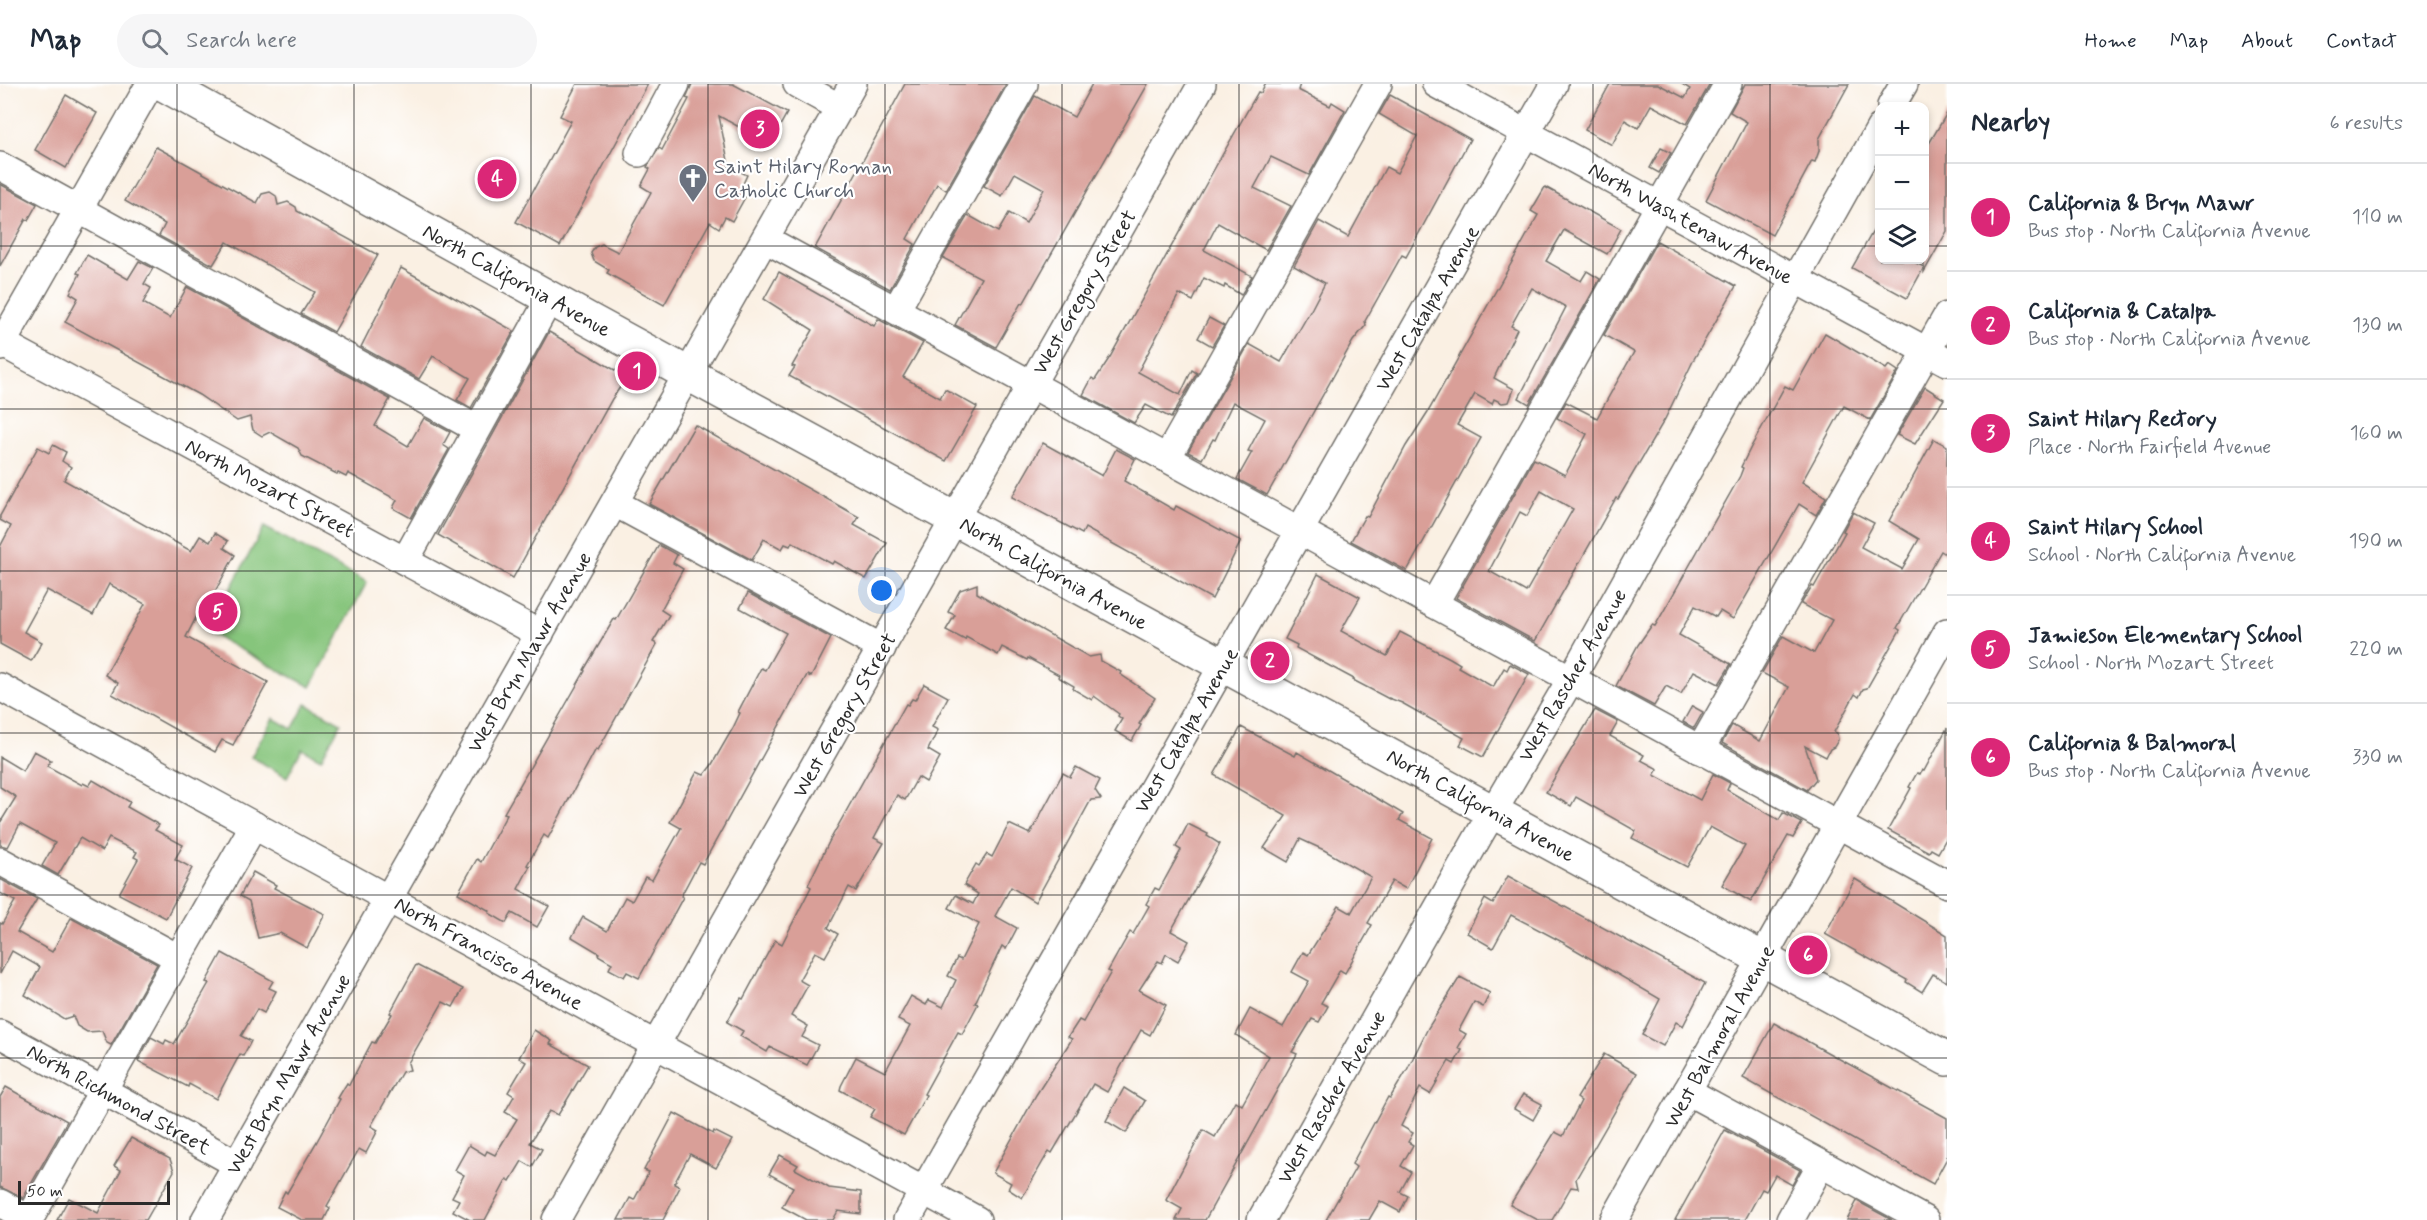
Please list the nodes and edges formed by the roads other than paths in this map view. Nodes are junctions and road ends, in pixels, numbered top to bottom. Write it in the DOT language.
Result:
graph roads {
  1 [pos="150,84"];
  2 [pos="163,84"];
  3 [pos="676,84"];
  4 [pos="797,84"];
  5 [pos="853,84"];
  6 [pos="1024,84"];
  7 [pos="1202,84"];
  8 [pos="1378,84"];
  9 [pos="1436,84"];
  10 [pos="1554,84"];
  11 [pos="1728,84"];
  12 [pos="1904,84"];
  13 [pos="1893,102"];
  14 [pos="840,108"];
  15 [pos="1526,133"];
  16 [pos="1875,137"];
  17 [pos="639,153"];
  18 [pos="0,166"];
  19 [pos="1659,206"];
  20 [pos="78,209"];
  21 [pos="765,239"];
  22 [pos="1794,279"];
  23 [pos="550,298"];
  24 [pos="896,310"];
  25 [pos="1947,316"];
  26 [pos="1,344"];
  27 [pos="1937,357"];
  28 [pos="688,374"];
  29 [pos="1032,384"];
  30 [pos="477,429"];
  31 [pos="1167,458"];
  32 [pos="615,503"];
  33 [pos="956,519"];
  34 [pos="1300,531"];
  35 [pos="405,561"];
  36 [pos="1434,604"];
  37 [pos="1947,632"];
  38 [pos="540,634"];
  39 [pos="882,648"];
  40 [pos="1223,665"];
  41 [pos="1571,679"];
  42 [pos="0,687"];
  43 [pos="1700,750"];
  44 [pos="1493,812"];
  45 [pos="254,825"];
  46 [pos="1838,825"];
  47 [pos="0,861"];
  48 [pos="1947,884"];
  49 [pos="389,898"];
  50 [pos="178,958"];
  51 [pos="1762,958"];
  52 [pos="0,1034"];
  53 [pos="656,1045"];
  54 [pos="1947,1059"];
  55 [pos="103,1090"];
  56 [pos="1687,1091"];
  57 [pos="237,1164"];
  58 [pos="1821,1164"];
  59 [pos="923,1191"];
  60 [pos="0,1203"];
  61 [pos="29,1220"];
  62 [pos="205,1220"];
  63 [pos="556,1220"];
  64 [pos="907,1220"];
  65 [pos="977,1220"];
  66 [pos="1261,1220"];
  67 [pos="1614,1220"];
  68 [pos="1790,1220"];
  69 [pos="1925,1220"];
  1 -- 20 [label="street"];
  2 -- 23 [label="main road, North California Avenue"];
  3 -- 17 [label="street"];
  4 -- 14 [label="street"];
  5 -- 14 [label="street, West Bryn Mawr Avenue"];
  6 -- 24 [label="street"];
  7 -- 29 [label="street, West Gregory Street"];
  8 -- 31 [label="street"];
  9 -- 15 [label="street, North Washtenaw Avenue"];
  10 -- 15 [label="street, West Catalpa Avenue"];
  11 -- 19 [label="street"];
  12 -- 13 [label="street"];
  14 -- 21 [label="street, West Bryn Mawr Avenue"];
  15 -- 19 [label="street, North Washtenaw Avenue"];
  15 -- 34 [label="street, West Catalpa Avenue"];
  16 -- 22 [label="street, West Rascher Avenue"];
  18 -- 20 [label="street"];
  19 -- 22 [label="street, North Washtenaw Avenue"];
  19 -- 36 [label="street"];
  20 -- 26 [label="street"];
  20 -- 30 [label="street"];
  21 -- 24 [label="street"];
  21 -- 28 [label="street, West Bryn Mawr Avenue"];
  22 -- 27 [label="street, North Washtenaw Avenue"];
  22 -- 41 [label="street, West Rascher Avenue"];
  23 -- 28 [label="main road, North California Avenue"];
  23 -- 30 [label="street"];
  24 -- 29 [label="street"];
  25 -- 27 [label="street"];
  26 -- 35 [label="street, North Mozart Street"];
  27 -- 43 [label="street"];
  28 -- 32 [label="street, West Bryn Mawr Avenue"];
  28 -- 33 [label="main road, North California Avenue"];
  29 -- 31 [label="street"];
  29 -- 33 [label="street, West Gregory Street"];
  30 -- 35 [label="street"];
  31 -- 34 [label="street"];
  32 -- 38 [label="street, West Bryn Mawr Avenue"];
  32 -- 39 [label="street"];
  33 -- 39 [label="street, West Gregory Street"];
  33 -- 40 [label="main road, North California Avenue"];
  34 -- 36 [label="street"];
  34 -- 40 [label="street, West Catalpa Avenue"];
  35 -- 38 [label="street, North Mozart Street"];
  36 -- 41 [label="street"];
  37 -- 46 [label="street, West Balmoral Avenue"];
  38 -- 49 [label="street, West Bryn Mawr Avenue"];
  39 -- 53 [label="street, West Gregory Street"];
  40 -- 44 [label="main road, North California Avenue"];
  40 -- 59 [label="street, West Catalpa Avenue"];
  41 -- 43 [label="street"];
  41 -- 44 [label="street, West Rascher Avenue"];
  42 -- 45 [label="street, North Francisco Avenue"];
  43 -- 46 [label="street"];
  44 -- 51 [label="main road, North California Avenue"];
  44 -- 66 [label="street, West Rascher Avenue"];
  45 -- 49 [label="street, North Francisco Avenue"];
  45 -- 50 [label="street"];
  46 -- 48 [label="street"];
  46 -- 51 [label="street, West Balmoral Avenue"];
  47 -- 50 [label="street"];
  49 -- 53 [label="street, North Francisco Avenue"];
  49 -- 57 [label="street, West Bryn Mawr Avenue"];
  50 -- 55 [label="street"];
  51 -- 54 [label="main road, North California Avenue"];
  51 -- 56 [label="street, West Balmoral Avenue"];
  52 -- 55 [label="street, North Richmond Street"];
  53 -- 59 [label="street, North Francisco Avenue"];
  53 -- 63 [label="street, West Gregory Street"];
  55 -- 57 [label="street, North Richmond Street"];
  55 -- 61 [label="street"];
  56 -- 58 [label="street"];
  56 -- 67 [label="street, West Balmoral Avenue"];
  57 -- 62 [label="street, West Bryn Mawr Avenue"];
  58 -- 68 [label="street"];
  58 -- 69 [label="street"];
  59 -- 64 [label="street, West Catalpa Avenue"];
  59 -- 65 [label="street, North Francisco Avenue"];
  60 -- 61 [label="street"];
}
